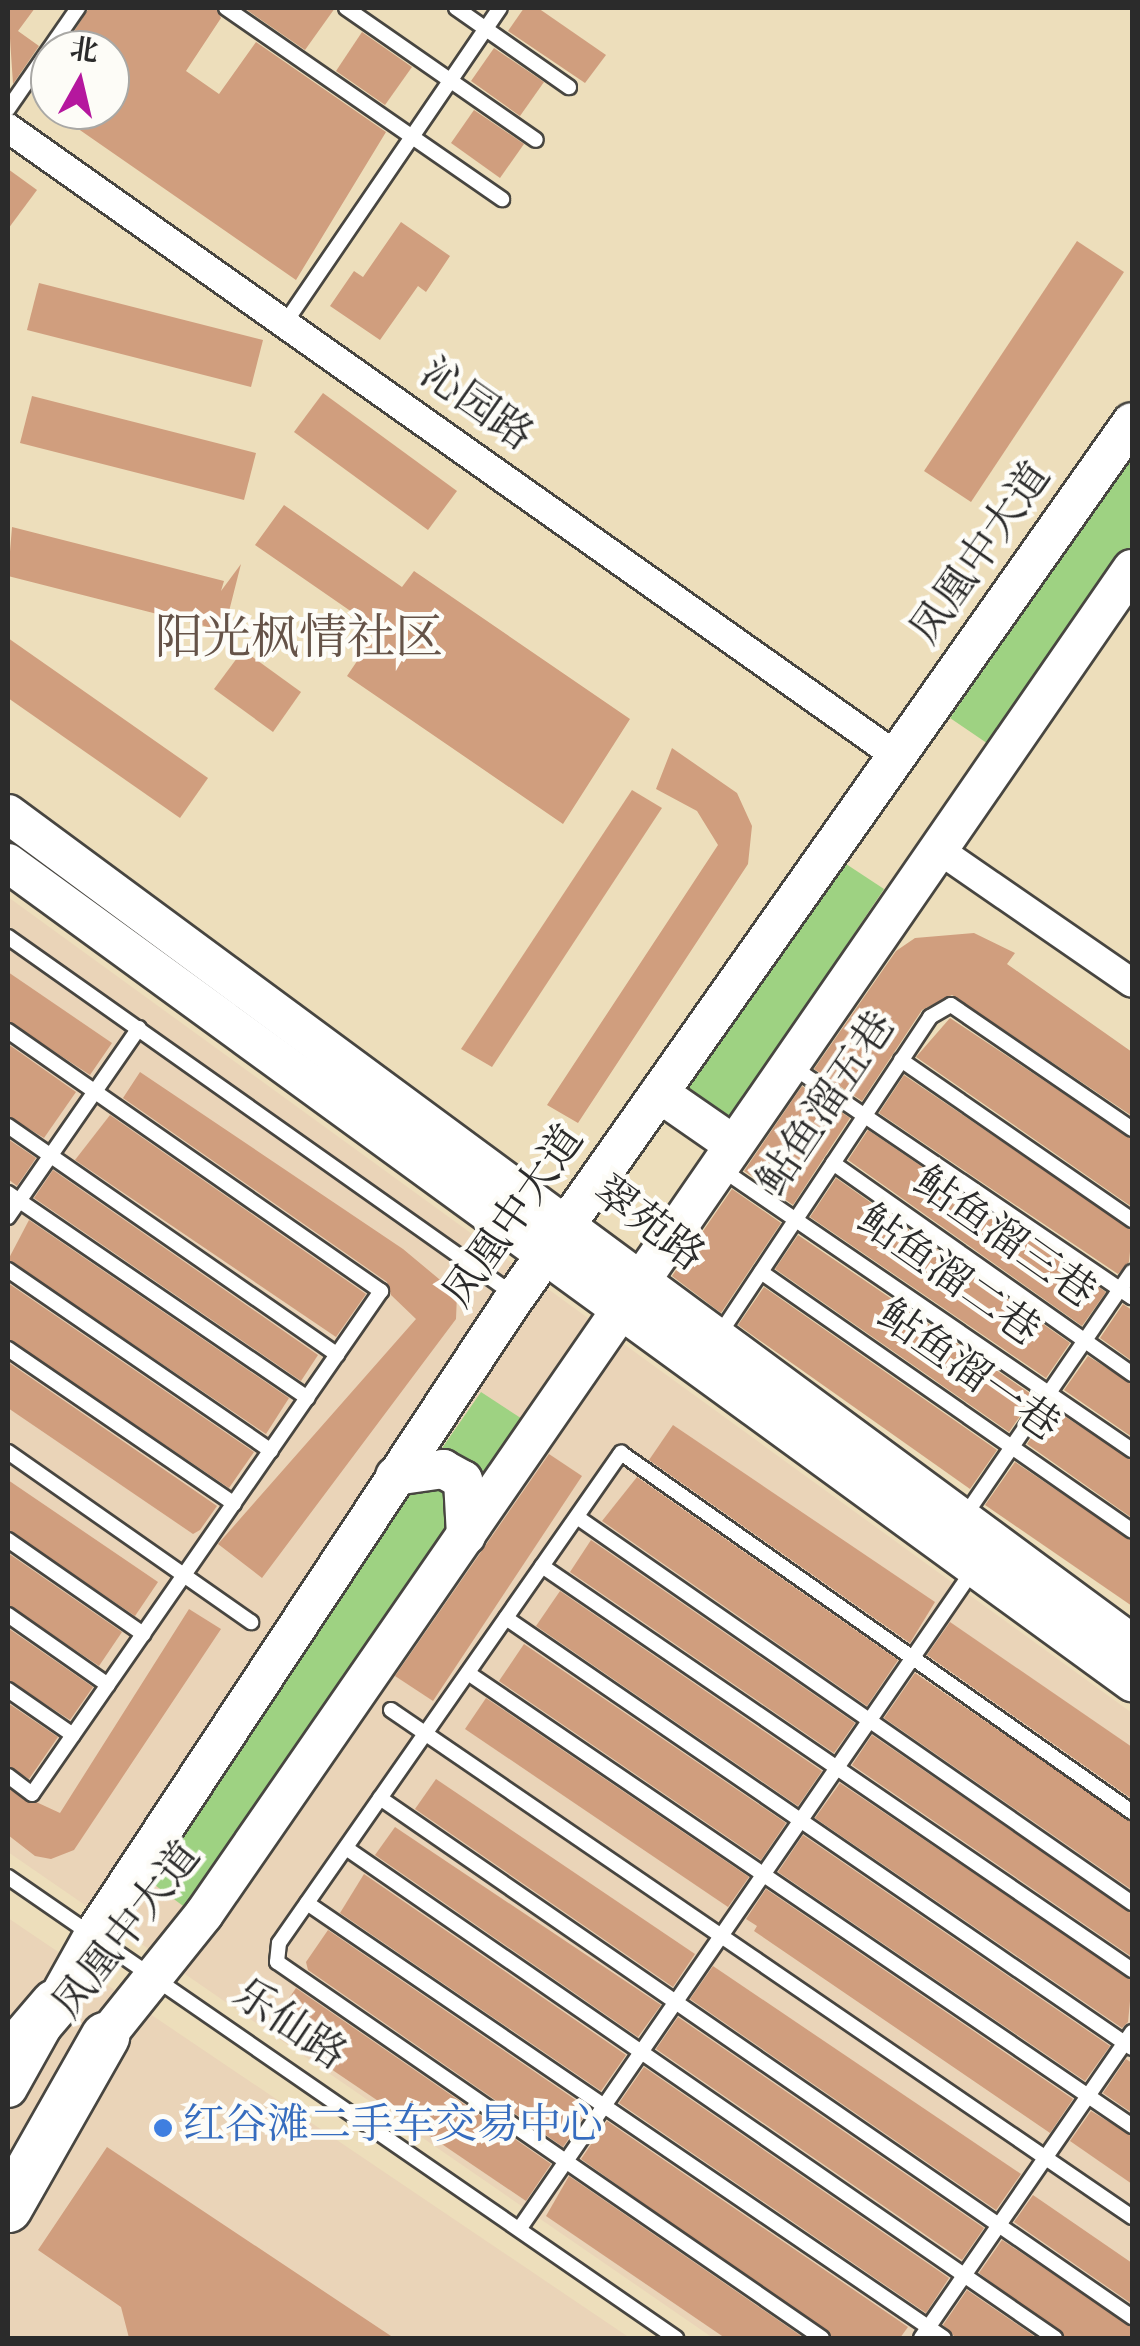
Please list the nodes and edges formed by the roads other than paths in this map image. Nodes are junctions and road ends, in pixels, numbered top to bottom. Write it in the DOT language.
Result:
graph roads {
  1 [pos="78,8"];
  2 [pos="226,8"];
  3 [pos="346,8"];
  4 [pos="456,8"];
  5 [pos="500,8"];
  6 [pos="486,28"];
  7 [pos="450,80"];
  8 [pos="569,87"];
  9 [pos="8,108"];
  10 [pos="8,128"];
  11 [pos="412,137"];
  12 [pos="536,140"];
  13 [pos="502,199"];
  14 [pos="285,323"];
  15 [pos="1132,422"];
  16 [pos="1132,569"];
  17 [pos="896,755"];
  18 [pos="8,814"];
  19 [pos="934,847"];
  20 [pos="8,863"];
  21 [pos="8,937"];
  22 [pos="1132,983"];
  23 [pos="138,1028"];
  24 [pos="8,1031"];
  25 [pos="902,1060"];
  26 [pos="789,1064"];
  27 [pos="94,1092"];
  28 [pos="659,1093"];
  29 [pos="866,1113"];
  30 [pos="8,1126"];
  31 [pos="1132,1129"];
  32 [pos="50,1155"];
  33 [pos="727,1156"];
  34 [pos="832,1164"];
  35 [pos="13,1196"];
  36 [pos="8,1217"];
  37 [pos="797,1217"];
  38 [pos="1132,1220"];
  39 [pos="568,1222"];
  40 [pos="544,1255"];
  41 [pos="8,1270"];
  42 [pos="760,1272"];
  43 [pos="1132,1272"];
  44 [pos="644,1280"];
  45 [pos="1127,1293"];
  46 [pos="516,1296"];
  47 [pos="620,1314"];
  48 [pos="718,1336"];
  49 [pos="1085,1340"];
  50 [pos="8,1349"];
  51 [pos="337,1355"];
  52 [pos="1132,1374"];
  53 [pos="1050,1392"];
  54 [pos="307,1398"];
  55 [pos="1012,1447"];
  56 [pos="1132,1450"];
  57 [pos="271,1451"];
  58 [pos="8,1452"];
  59 [pos="395,1476"];
  60 [pos="234,1504"];
  61 [pos="577,1516"];
  62 [pos="963,1518"];
  63 [pos="1132,1531"];
  64 [pos="466,1536"];
  65 [pos="8,1540"];
  66 [pos="542,1566"];
  67 [pos="973,1570"];
  68 [pos="185,1576"];
  69 [pos="8,1615"];
  70 [pos="506,1618"];
  71 [pos="251,1622"];
  72 [pos="144,1634"];
  73 [pos="1132,1644"];
  74 [pos="914,1656"];
  75 [pos="468,1672"];
  76 [pos="1132,1682"];
  77 [pos="108,1685"];
  78 [pos="8,1690"];
  79 [pos="390,1710"];
  80 [pos="870,1721"];
  81 [pos="426,1734"];
  82 [pos="73,1735"];
  83 [pos="838,1769"];
  84 [pos="8,1776"];
  85 [pos="380,1798"];
  86 [pos="1132,1812"];
  87 [pos="802,1822"];
  88 [pos="346,1848"];
  89 [pos="765,1876"];
  90 [pos="8,1877"];
  91 [pos="307,1903"];
  92 [pos="1132,1903"];
  93 [pos="724,1935"];
  94 [pos="93,1936"];
  95 [pos="1132,1970"];
  96 [pos="154,1978"];
  97 [pos="677,2003"];
  98 [pos="55,2004"];
  99 [pos="106,2038"];
  100 [pos="1130,2041"];
  101 [pos="642,2053"];
  102 [pos="8,2059"];
  103 [pos="8,2088"];
  104 [pos="1088,2096"];
  105 [pos="605,2107"];
  106 [pos="1132,2126"];
  107 [pos="1046,2158"];
  108 [pos="8,2160"];
  109 [pos="566,2162"];
  110 [pos="8,2208"];
  111 [pos="1132,2217"];
  112 [pos="999,2225"];
  113 [pos="520,2228"];
  114 [pos="964,2276"];
  115 [pos="1132,2318"];
  116 [pos="924,2333"];
  117 [pos="676,2338"];
  118 [pos="822,2338"];
  119 [pos="944,2338"];
  120 [pos="1055,2338"];
  1 -- 9 [label="lane"];
  2 -- 11 [label="lane"];
  3 -- 7 [label="lane"];
  4 -- 6 [label="lane"];
  5 -- 6 [label="lane"];
  6 -- 7 [label="lane"];
  6 -- 8 [label="lane"];
  7 -- 11 [label="lane"];
  7 -- 12 [label="lane"];
  10 -- 14 [label="street, 沁园路"];
  11 -- 13 [label="lane"];
  11 -- 14 [label="lane"];
  14 -- 17 [label="street, 沁园路"];
  15 -- 17 [label="main road, 凤凰中大道"];
  16 -- 19 [label="main road, 凤凰中大道"];
  17 -- 28 [label="main road, 凤凰中大道"];
  18 -- 39 [label="main road, 翠苑路"];
  19 -- 22 [label="street"];
  19 -- 26 [label="main road, 凤凰中大道"];
  20 -- 40 [label="main road, 翠苑路"];
  21 -- 23 [label="lane"];
  23 -- 27 [label="lane"];
  23 -- 46 [label="lane"];
  24 -- 27 [label="lane"];
  25 -- 29 [label="lane, 鲇鱼溜五巷"];
  25 -- 31 [label="lane, 鲇鱼溜五巷"];
  25 -- 38 [label="lane"];
  26 -- 29 [label="lane"];
  26 -- 33 [label="main road, 凤凰中大道"];
  27 -- 32 [label="lane"];
  27 -- 51 [label="lane"];
  28 -- 33 [label="main road"];
  28 -- 39 [label="main road, 凤凰中大道"];
  29 -- 34 [label="lane, 鲇鱼溜五巷"];
  29 -- 45 [label="lane"];
  30 -- 32 [label="lane"];
  32 -- 35 [label="lane"];
  32 -- 51 [label="lane"];
  33 -- 37 [label="lane, 鲇鱼溜二巷"];
  33 -- 44 [label="main road, 凤凰中大道"];
  34 -- 37 [label="lane, 鲇鱼溜五巷"];
  34 -- 49 [label="lane, 鲇鱼溜三巷"];
  35 -- 36 [label="lane"];
  35 -- 54 [label="lane"];
  37 -- 42 [label="lane, 鲇鱼溜五巷"];
  37 -- 53 [label="lane, 鲇鱼溜二巷"];
  39 -- 40 [label="main road, 凤凰中大道"];
  39 -- 44 [label="main road, 翠苑路"];
  40 -- 46 [label="main road, 凤凰中大道"];
  40 -- 47 [label="main road, 翠苑路"];
  41 -- 57 [label="lane"];
  42 -- 48 [label="lane, 鲇鱼溜五巷"];
  42 -- 55 [label="lane, 鲇鱼溜一巷"];
  43 -- 45 [label="lane"];
  44 -- 47 [label="main road, 凤凰中大道"];
  44 -- 48 [label="main road, 翠苑路"];
  45 -- 49 [label="lane"];
  46 -- 59 [label="main road, 凤凰中大道"];
  47 -- 64 [label="main road, 凤凰中大道"];
  47 -- 67 [label="main road, 翠苑路"];
  48 -- 62 [label="main road, 翠苑路"];
  49 -- 52 [label="lane, 鲇鱼溜三巷"];
  49 -- 53 [label="lane"];
  50 -- 60 [label="lane"];
  51 -- 54 [label="lane"];
  53 -- 55 [label="lane"];
  53 -- 56 [label="lane, 鲇鱼溜二巷"];
  54 -- 57 [label="lane"];
  55 -- 62 [label="lane"];
  55 -- 63 [label="lane, 鲇鱼溜一巷"];
  57 -- 60 [label="lane"];
  58 -- 68 [label="lane"];
  59 -- 64 [label="main road"];
  59 -- 94 [label="main road, 凤凰中大道"];
  60 -- 68 [label="lane"];
  61 -- 66 [label="lane"];
  61 -- 74 [label="lane"];
  61 -- 80 [label="lane"];
  62 -- 73 [label="main road, 翠苑路"];
  64 -- 96 [label="main road, 凤凰中大道"];
  65 -- 72 [label="lane"];
  66 -- 70 [label="lane"];
  66 -- 83 [label="lane"];
  67 -- 74 [label="lane"];
  67 -- 76 [label="main road, 翠苑路"];
  68 -- 71 [label="lane"];
  68 -- 72 [label="lane"];
  69 -- 77 [label="lane"];
  70 -- 75 [label="lane"];
  70 -- 87 [label="lane"];
  72 -- 77 [label="lane"];
  74 -- 80 [label="lane"];
  74 -- 86 [label="lane"];
  75 -- 81 [label="lane"];
  75 -- 89 [label="lane"];
  77 -- 82 [label="lane"];
  78 -- 82 [label="lane"];
  79 -- 81 [label="lane"];
  80 -- 83 [label="lane"];
  80 -- 92 [label="lane"];
  81 -- 85 [label="lane"];
  81 -- 93 [label="lane"];
  82 -- 84 [label="lane"];
  83 -- 87 [label="lane"];
  83 -- 95 [label="lane"];
  85 -- 88 [label="lane"];
  85 -- 97 [label="lane"];
  87 -- 89 [label="lane"];
  87 -- 100 [label="lane"];
  88 -- 91 [label="lane"];
  88 -- 101 [label="lane"];
  89 -- 93 [label="lane"];
  89 -- 104 [label="lane"];
  90 -- 94 [label="lane, 乐仙路"];
  91 -- 105 [label="lane"];
  91 -- 109 [label="lane"];
  93 -- 97 [label="lane"];
  93 -- 107 [label="lane"];
  94 -- 96 [label="lane, 乐仙路"];
  94 -- 98 [label="main road, 凤凰中大道"];
  96 -- 99 [label="main road, 凤凰中大道"];
  96 -- 113 [label="lane, 乐仙路"];
  97 -- 101 [label="lane"];
  97 -- 112 [label="lane"];
  98 -- 102 [label="highway"];
  98 -- 103 [label="main road, 凤凰中大道"];
  99 -- 108 [label="main road, 凤凰中大道"];
  99 -- 110 [label="highway"];
  100 -- 104 [label="lane"];
  101 -- 105 [label="lane"];
  101 -- 114 [label="lane"];
  104 -- 106 [label="lane"];
  104 -- 107 [label="lane"];
  105 -- 109 [label="lane"];
  105 -- 116 [label="lane"];
  107 -- 111 [label="lane"];
  107 -- 112 [label="lane"];
  109 -- 113 [label="lane"];
  109 -- 118 [label="lane"];
  112 -- 114 [label="lane"];
  112 -- 115 [label="lane"];
  113 -- 117 [label="lane, 乐仙路"];
  114 -- 116 [label="lane"];
  114 -- 120 [label="lane"];
  116 -- 119 [label="lane"];
}
